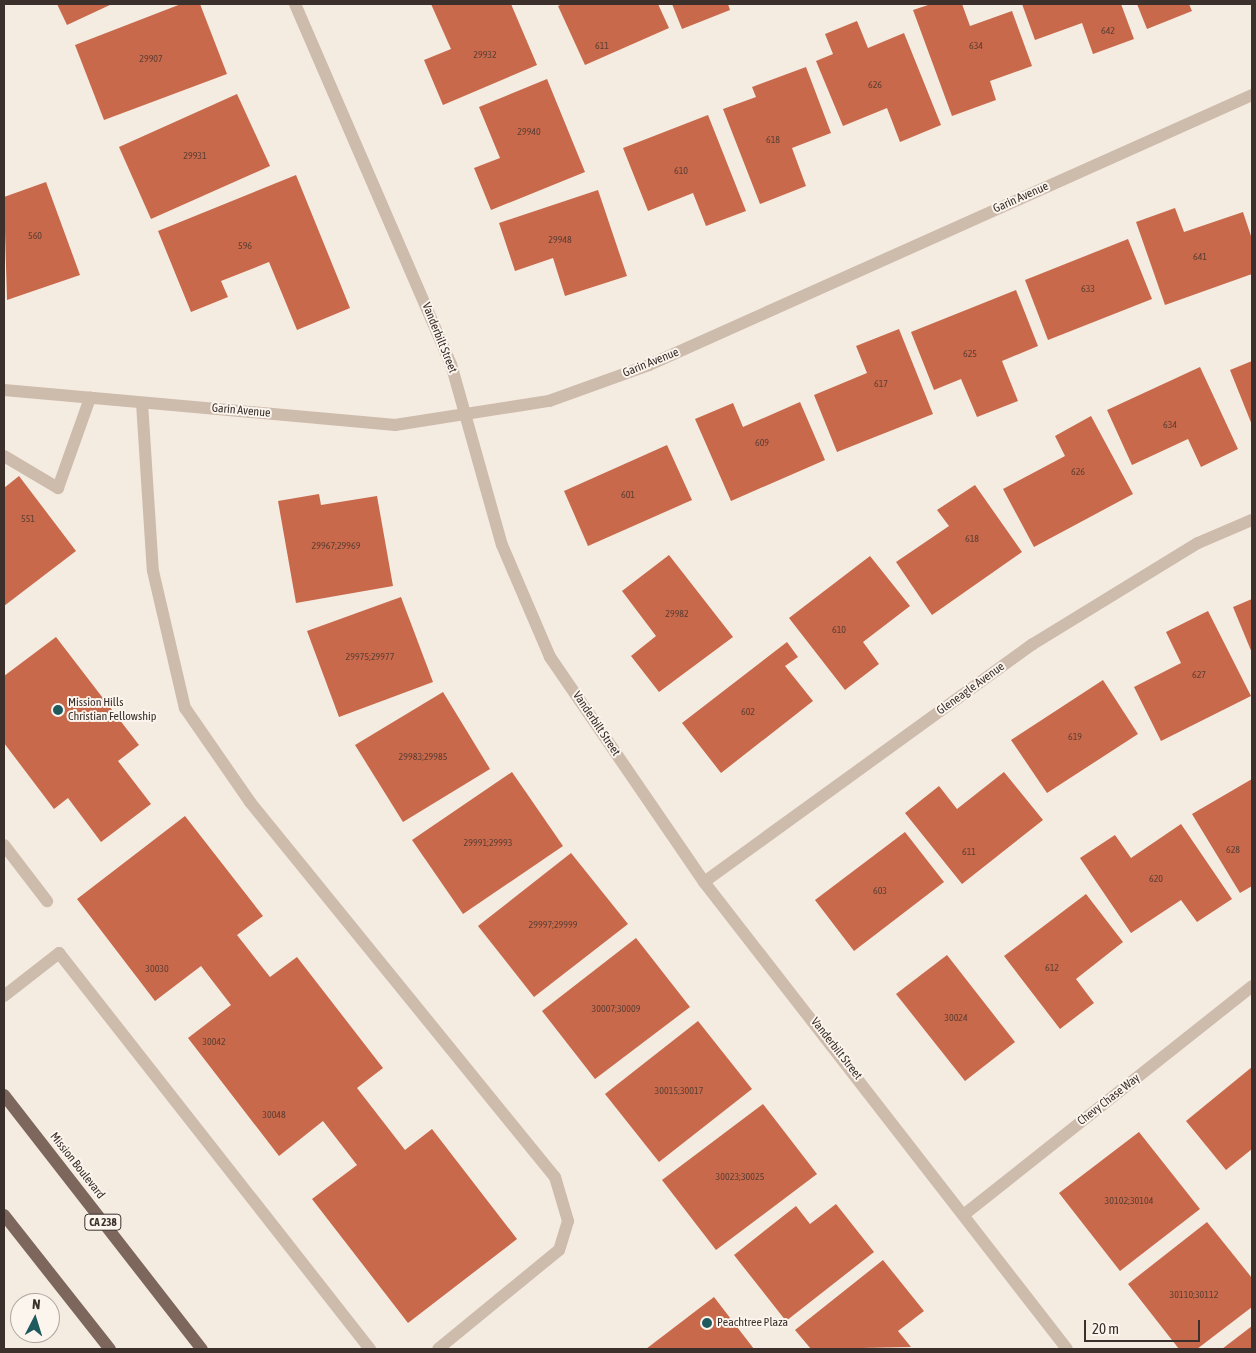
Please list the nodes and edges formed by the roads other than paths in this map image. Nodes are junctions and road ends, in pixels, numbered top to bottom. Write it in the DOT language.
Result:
graph roads {
  1 [pos="295,4"];
  2 [pos="1252,95"];
  3 [pos="4,390"];
  4 [pos="90,398"];
  5 [pos="142,402"];
  6 [pos="464,413"];
  7 [pos="4,456"];
  8 [pos="1252,520"];
  9 [pos="4,845"];
  10 [pos="704,882"];
  11 [pos="47,901"];
  12 [pos="1252,986"];
  13 [pos="4,996"];
  14 [pos="4,1095"];
  15 [pos="966,1213"];
  16 [pos="4,1214"];
  17 [pos="110,1349"];
  18 [pos="202,1349"];
  19 [pos="370,1349"];
  20 [pos="438,1349"];
  21 [pos="1067,1349"];
  1 -- 6 [label="street, Vanderbilt Street"];
  2 -- 6 [label="street, Garin Avenue"];
  3 -- 4 [label="street, Garin Avenue"];
  4 -- 5 [label="street, Garin Avenue"];
  4 -- 7 [label="street"];
  5 -- 6 [label="street, Garin Avenue"];
  5 -- 20 [label="street"];
  6 -- 10 [label="street, Vanderbilt Street"];
  8 -- 10 [label="street, Gleneagle Avenue"];
  9 -- 11 [label="street"];
  10 -- 15 [label="street, Vanderbilt Street"];
  12 -- 15 [label="street, Chevy Chase Way"];
  13 -- 19 [label="street"];
  14 -- 18 [label="main road, Mission Boulevard / CA 238"];
  15 -- 21 [label="street, Vanderbilt Street"];
  16 -- 17 [label="main road"];
}
